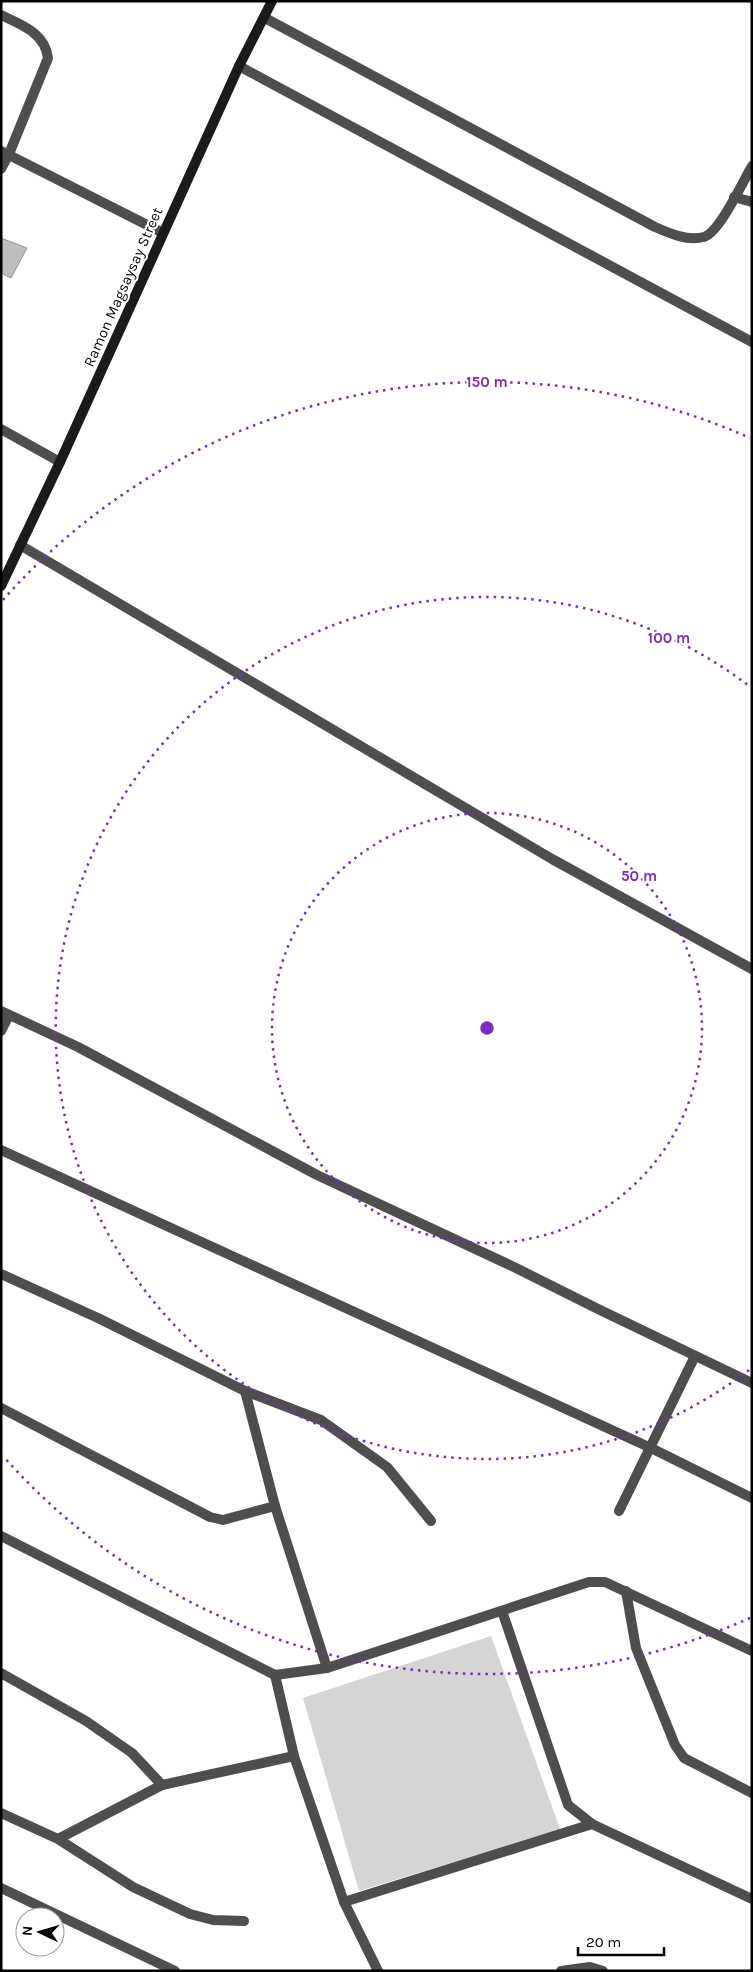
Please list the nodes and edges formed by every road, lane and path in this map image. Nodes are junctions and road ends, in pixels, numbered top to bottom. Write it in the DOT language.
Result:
graph roads {
  1 [pos="272,1"];
  2 [pos="1,14"];
  3 [pos="265,18"];
  4 [pos="239,66"];
  5 [pos="5,153"];
  6 [pos="752,166"];
  7 [pos="1,170"];
  8 [pos="734,198"];
  9 [pos="752,202"];
  10 [pos="163,233"];
  11 [pos="752,342"];
  12 [pos="1,429"];
  13 [pos="60,462"];
  14 [pos="20,545"];
  15 [pos="1,586"];
  16 [pos="752,969"];
  17 [pos="5,1013"];
  18 [pos="1,1031"];
  19 [pos="1,1150"];
  20 [pos="1,1274"];
  21 [pos="695,1356"];
  22 [pos="752,1384"];
  23 [pos="245,1391"];
  24 [pos="1,1408"];
  25 [pos="651,1448"];
  26 [pos="752,1498"];
  27 [pos="275,1506"];
  28 [pos="619,1511"];
  29 [pos="431,1521"];
  30 [pos="1,1536"];
  31 [pos="626,1592"];
  32 [pos="502,1611"];
  33 [pos="752,1652"];
  34 [pos="327,1668"];
  35 [pos="1,1673"];
  36 [pos="275,1675"];
  37 [pos="294,1756"];
  38 [pos="162,1785"];
  39 [pos="752,1793"];
  40 [pos="1,1812"];
  41 [pos="592,1824"];
  42 [pos="58,1839"];
  43 [pos="1,1888"];
  44 [pos="752,1900"];
  45 [pos="344,1902"];
  46 [pos="244,1921"];
  47 [pos="175,1971"];
  48 [pos="378,1971"];
  49 [pos="561,1971"];
  50 [pos="603,1971"];
  1 -- 3 [label="main road, Ramon Magsaysay Street"];
  2 -- 5 [label="street"];
  3 -- 4 [label="main road, Ramon Magsaysay Street"];
  3 -- 8 [label="street"];
  4 -- 10 [label="main road, Ramon Magsaysay Street"];
  4 -- 11 [label="street"];
  5 -- 7 [label="street"];
  5 -- 10 [label="street"];
  6 -- 8 [label="street"];
  8 -- 9 [label="street"];
  10 -- 13 [label="main road, Ramon Magsaysay Street"];
  12 -- 13 [label="street"];
  13 -- 14 [label="main road, Ramon Magsaysay Street"];
  14 -- 15 [label="main road, Ramon Magsaysay Street"];
  14 -- 16 [label="street"];
  17 -- 18 [label="street"];
  17 -- 21 [label="street"];
  19 -- 25 [label="street"];
  20 -- 23 [label="street"];
  21 -- 22 [label="street"];
  21 -- 25 [label="street"];
  23 -- 27 [label="street"];
  23 -- 29 [label="street"];
  24 -- 27 [label="street"];
  25 -- 26 [label="street"];
  25 -- 28 [label="street"];
  27 -- 34 [label="street"];
  30 -- 36 [label="street"];
  31 -- 32 [label="street"];
  31 -- 33 [label="street"];
  31 -- 39 [label="street"];
  32 -- 34 [label="street"];
  32 -- 41 [label="street"];
  34 -- 36 [label="street"];
  35 -- 38 [label="street"];
  36 -- 37 [label="street"];
  37 -- 38 [label="street"];
  37 -- 45 [label="street"];
  38 -- 42 [label="street"];
  40 -- 42 [label="street"];
  41 -- 44 [label="street"];
  41 -- 45 [label="street"];
  42 -- 46 [label="street"];
  43 -- 47 [label="street"];
  45 -- 48 [label="street"];
  49 -- 50 [label="street"];
}
